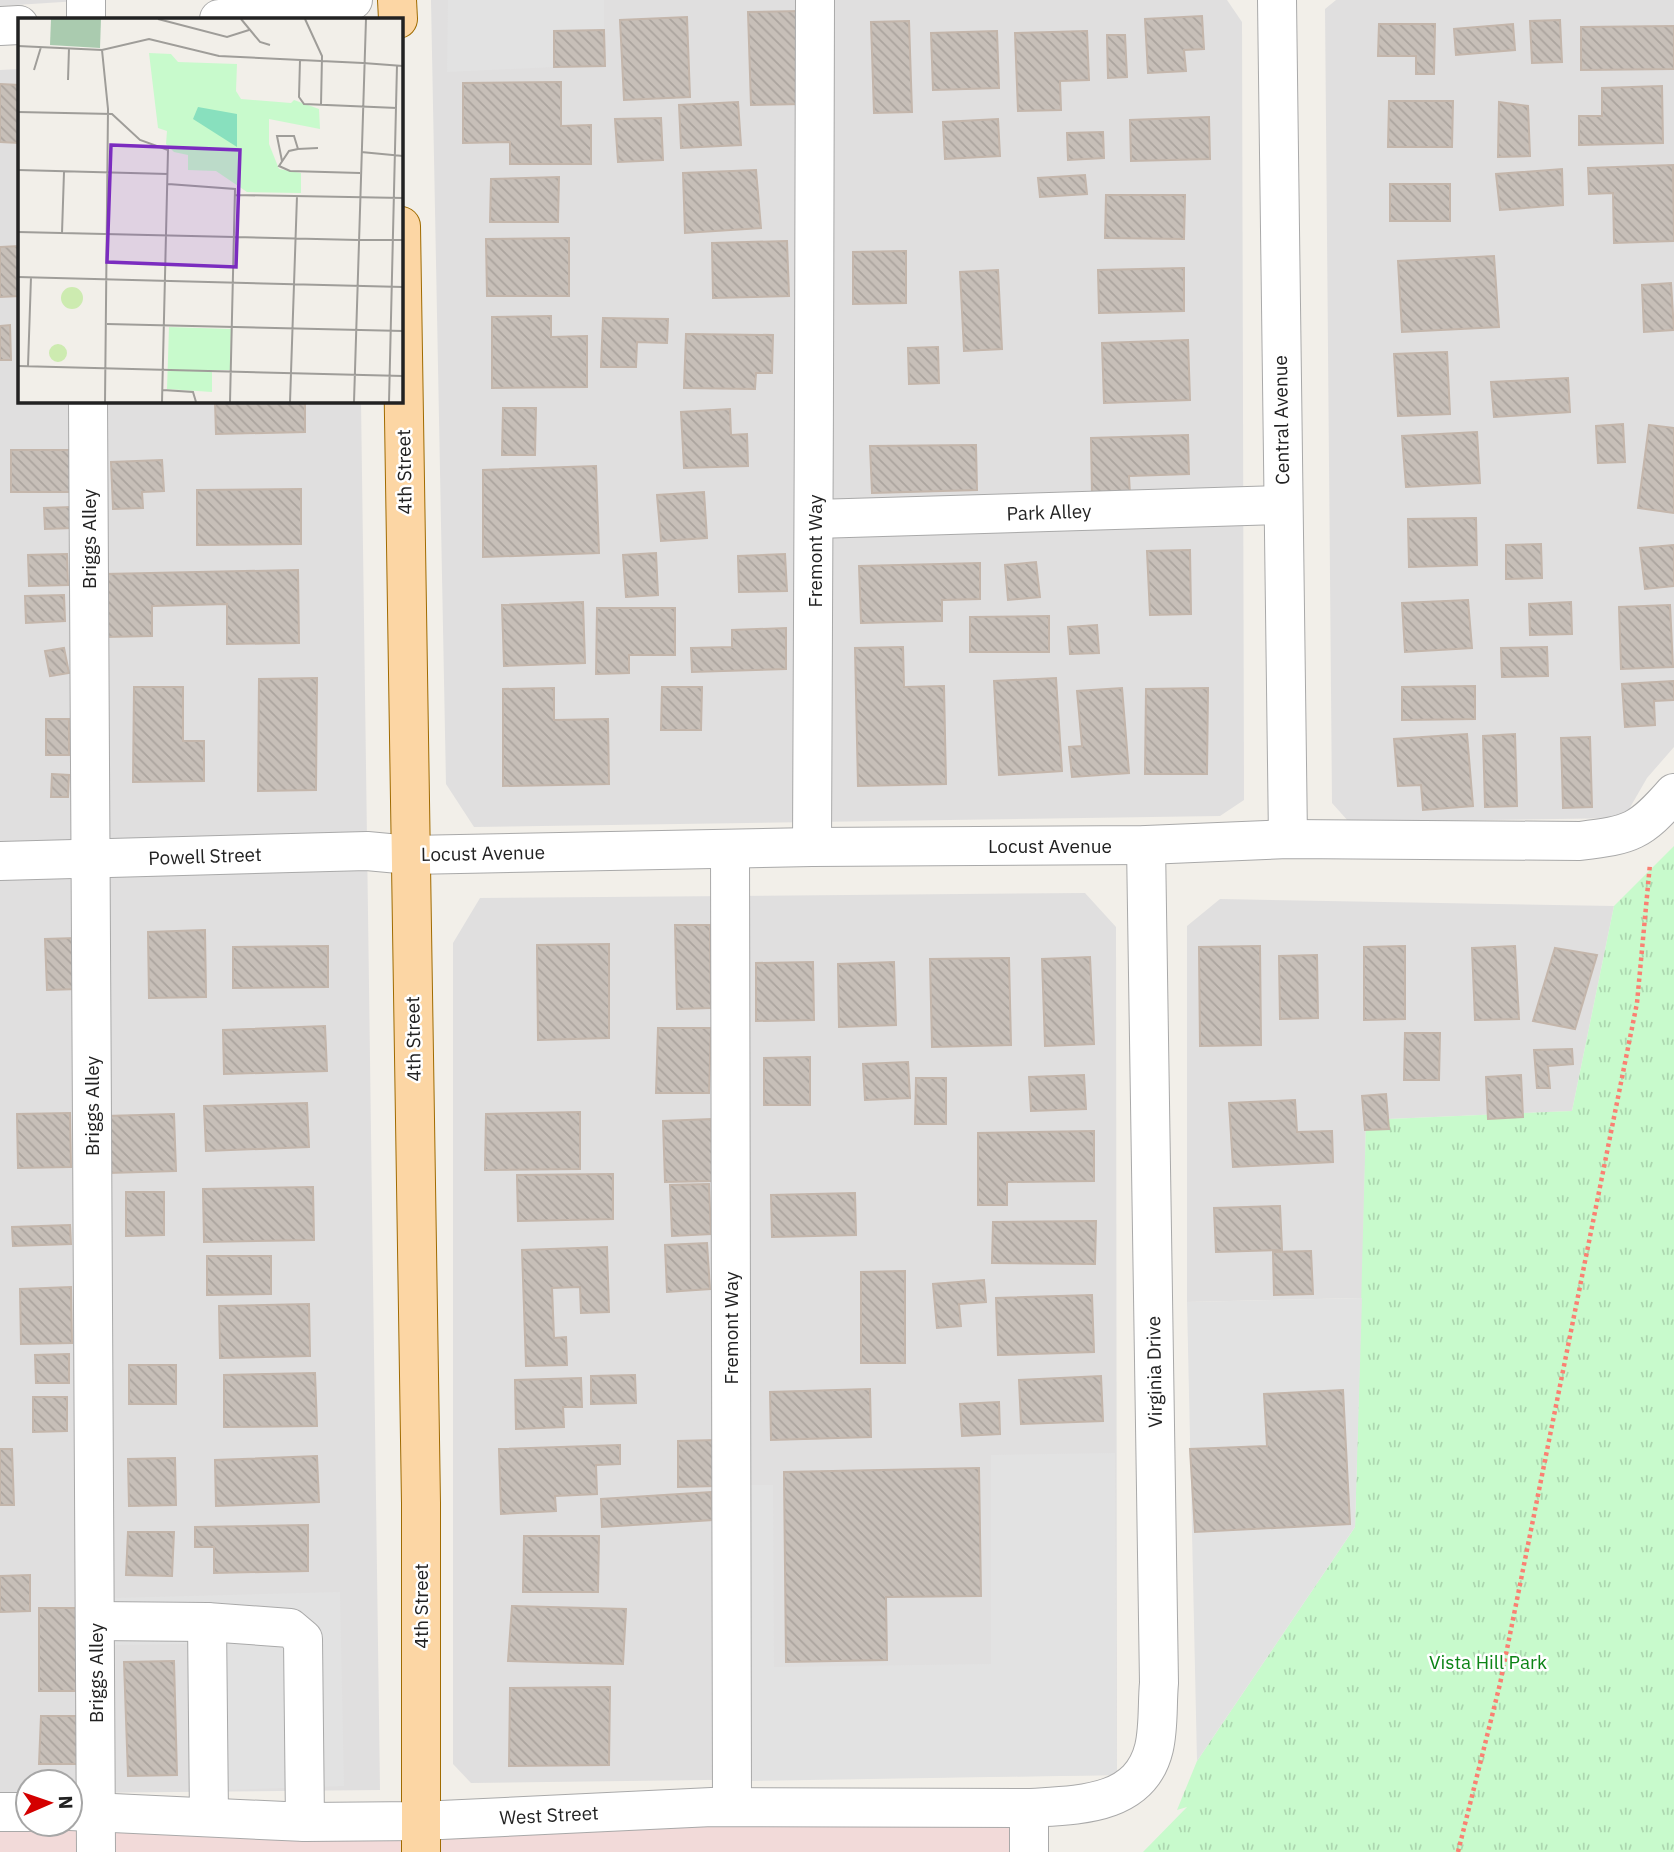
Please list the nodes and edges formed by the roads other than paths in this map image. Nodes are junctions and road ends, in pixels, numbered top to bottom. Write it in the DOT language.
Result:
graph roads {
  1 [pos="86,0"];
  2 [pos="353,0"];
  3 [pos="397,0"];
  4 [pos="815,0"];
  5 [pos="1277,0"];
  6 [pos="86,18"];
  7 [pos="256,18"];
  8 [pos="398,18"];
  9 [pos="18,25"];
  10 [pos="0,26"];
  11 [pos="402,296"];
  12 [pos="88,402"];
  13 [pos="1282,505"];
  14 [pos="815,519"];
  15 [pos="1664,804"];
  16 [pos="1288,839"];
  17 [pos="1146,845"];
  18 [pos="811,847"];
  19 [pos="730,849"];
  20 [pos="410,855"];
  21 [pos="91,859"];
  22 [pos="0,861"];
  23 [pos="95,1621"];
  24 [pos="207,1622"];
  25 [pos="84,1795"];
  26 [pos="732,1807"];
  27 [pos="1029,1808"];
  28 [pos="84,1811"];
  29 [pos="84,1814"];
  30 [pos="209,1817"];
  31 [pos="306,1822"];
  32 [pos="420,1837"];
  33 [pos="96,1852"];
  34 [pos="1029,1852"];
  1 -- 6 [label="street"];
  2 -- 7 [label="street"];
  3 -- 8 [label="main road"];
  4 -- 14 [label="street, Fremont Way"];
  5 -- 13 [label="street, Central Avenue"];
  9 -- 10 [label="street"];
  11 -- 20 [label="main road, 4th Street"];
  12 -- 21 [label="street, Briggs Alley"];
  13 -- 14 [label="street, Park Alley"];
  13 -- 16 [label="street, Central Avenue"];
  14 -- 18 [label="street, Fremont Way"];
  15 -- 16 [label="street, Locust Avenue"];
  16 -- 17 [label="street, Locust Avenue"];
  17 -- 18 [label="street, Locust Avenue"];
  17 -- 27 [label="street, Virginia Drive"];
  18 -- 19 [label="street, Locust Avenue"];
  19 -- 20 [label="street, Locust Avenue"];
  19 -- 26 [label="street, Fremont Way"];
  20 -- 21 [label="street, Powell Street"];
  20 -- 32 [label="main road, 4th Street"];
  21 -- 22 [label="street, Powell Street"];
  21 -- 23 [label="street, Briggs Alley"];
  23 -- 24 [label="street"];
  23 -- 25 [label="street, Briggs Alley"];
  24 -- 30 [label="street"];
  24 -- 31 [label="street"];
  26 -- 27 [label="street, West Street"];
  26 -- 32 [label="street, West Street"];
  27 -- 34 [label="street"];
  28 -- 30 [label="street, West Street"];
  29 -- 33 [label="street, Briggs Alley"];
  30 -- 31 [label="street, West Street"];
  31 -- 32 [label="street, West Street"];
}
